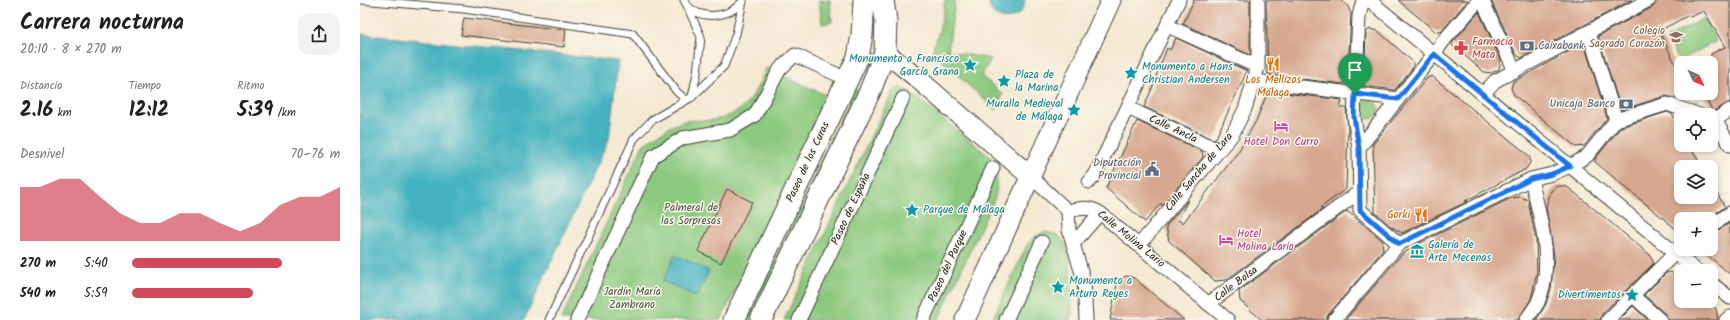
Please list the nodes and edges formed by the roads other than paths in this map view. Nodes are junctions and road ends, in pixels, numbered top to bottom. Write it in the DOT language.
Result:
graph roads {
  1 [pos="361,0"];
  2 [pos="684,0"];
  3 [pos="864,0"];
  4 [pos="883,0"];
  5 [pos="1111,0"];
  6 [pos="1179,0"];
  7 [pos="1258,0"];
  8 [pos="1363,0"];
  9 [pos="1369,0"];
  10 [pos="1480,0"];
  11 [pos="1649,0"];
  12 [pos="743,1"];
  13 [pos="688,8"];
  14 [pos="1168,26"];
  15 [pos="1588,33"];
  16 [pos="885,52"];
  17 [pos="1434,54"];
  18 [pos="1258,68"];
  19 [pos="1515,71"];
  20 [pos="836,74"];
  21 [pos="1255,81"];
  22 [pos="1355,94"];
  23 [pos="1483,94"];
  24 [pos="689,98"];
  25 [pos="903,98"];
  26 [pos="1398,99"];
  27 [pos="1128,108"];
  28 [pos="1679,108"];
  29 [pos="1729,111"];
  30 [pos="1718,116"];
  31 [pos="1616,120"];
  32 [pos="1718,127"];
  33 [pos="1730,145"];
  34 [pos="1359,148"];
  35 [pos="1218,150"];
  36 [pos="1570,166"];
  37 [pos="992,168"];
  38 [pos="1030,176"];
  39 [pos="1531,179"];
  40 [pos="1089,182"];
  41 [pos="1359,192"];
  42 [pos="1068,211"];
  43 [pos="1100,213"];
  44 [pos="1729,214"];
  45 [pos="1718,221"];
  46 [pos="1042,242"];
  47 [pos="1073,244"];
  48 [pos="1399,244"];
  49 [pos="1139,245"];
  50 [pos="1674,248"];
  51 [pos="1674,253"];
  52 [pos="1683,256"];
  53 [pos="1690,264"];
  54 [pos="1718,288"];
  55 [pos="1632,295"];
  56 [pos="1730,298"];
  57 [pos="1208,304"];
  58 [pos="549,320"];
  59 [pos="577,320"];
  60 [pos="734,320"];
  61 [pos="761,320"];
  62 [pos="799,320"];
  63 [pos="923,320"];
  64 [pos="965,320"];
  65 [pos="1006,320"];
  66 [pos="1086,320"];
  67 [pos="1228,320"];
  68 [pos="1334,320"];
  69 [pos="1526,320"];
  70 [pos="1608,320"];
  71 [pos="1660,320"];
  1 -- 24 [label="lane"];
  2 -- 13 [label="lane"];
  3 -- 16 [label="main road"];
  3 -- 60 [label="main road, Paseo de los Curas"];
  4 -- 16 [label="main road"];
  5 -- 38 [label="street"];
  6 -- 14 [label="street"];
  7 -- 18 [label="street, Calle Sancha de Lara"];
  8 -- 22 [label="street"];
  9 -- 17 [label="street"];
  10 -- 17 [label="street"];
  10 -- 19 [label="street"];
  11 -- 15 [label="street"];
  12 -- 13 [label="lane"];
  12 -- 24 [label="lane"];
  13 -- 24 [label="lane"];
  14 -- 18 [label="street"];
  14 -- 27 [label="street"];
  15 -- 19 [label="street"];
  15 -- 31 [label="street"];
  16 -- 38 [label="street"];
  16 -- 61 [label="main road"];
  17 -- 23 [label="street"];
  17 -- 26 [label="street"];
  18 -- 21 [label="street, Calle Sancha de Lara"];
  19 -- 23 [label="street"];
  20 -- 59 [label="street"];
  21 -- 22 [label="street"];
  21 -- 35 [label="street, Calle Sancha de Lara"];
  22 -- 26 [label="street"];
  22 -- 34 [label="street"];
  23 -- 36 [label="street"];
  24 -- 58 [label="lane"];
  25 -- 62 [label="street, Paseo de España"];
  26 -- 34 [label="street"];
  27 -- 35 [label="street, Calle Ancla"];
  27 -- 40 [label="street"];
  28 -- 31 [label="street"];
  29 -- 30 [label="street"];
  31 -- 36 [label="street"];
  32 -- 33 [label="street"];
  34 -- 41 [label="street"];
  35 -- 49 [label="street, Calle Sancha de Lara"];
  36 -- 39 [label="street"];
  36 -- 50 [label="street"];
  37 -- 63 [label="street, Paseo del Parque"];
  38 -- 42 [label="street"];
  38 -- 64 [label="street"];
  39 -- 48 [label="street"];
  39 -- 69 [label="street"];
  41 -- 48 [label="street"];
  41 -- 57 [label="street, Calle Bolsa"];
  42 -- 43 [label="street, Calle Molina Lario"];
  42 -- 47 [label="street"];
  43 -- 47 [label="street"];
  43 -- 49 [label="street, Calle Molina Lario"];
  44 -- 45 [label="street"];
  46 -- 65 [label="street"];
  47 -- 66 [label="street"];
  48 -- 68 [label="street"];
  49 -- 57 [label="street, Calle Molina Lario"];
  51 -- 55 [label="street"];
  52 -- 53 [label="street"];
  54 -- 56 [label="street"];
  55 -- 70 [label="street"];
  55 -- 71 [label="street"];
  57 -- 67 [label="street, Calle Molina Lario"];
}
